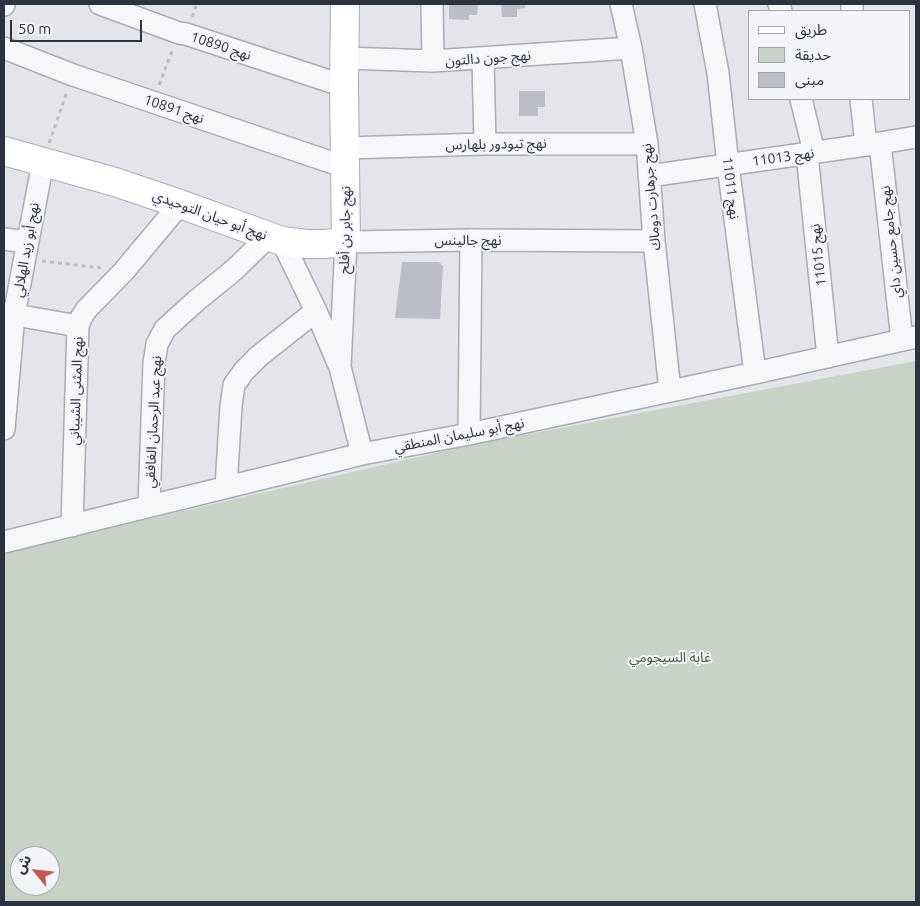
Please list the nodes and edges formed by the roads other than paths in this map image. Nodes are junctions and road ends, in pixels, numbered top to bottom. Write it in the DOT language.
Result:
graph roads {
  1 [pos="100,4"];
  2 [pos="345,4"];
  3 [pos="432,4"];
  4 [pos="621,4"];
  5 [pos="705,4"];
  6 [pos="4,48"];
  7 [pos="631,48"];
  8 [pos="344,58"];
  9 [pos="483,59"];
  10 [pos="433,61"];
  11 [pos="344,86"];
  12 [pos="801,100"];
  13 [pos="862,100"];
  14 [pos="916,137"];
  15 [pos="485,144"];
  16 [pos="647,144"];
  17 [pos="873,144"];
  18 [pos="4,151"];
  19 [pos="811,153"];
  20 [pos="345,158"];
  21 [pos="43,162"];
  22 [pos="728,165"];
  23 [pos="650,176"];
  24 [pos="180,204"];
  25 [pos="4,239"];
  26 [pos="275,239"];
  27 [pos="471,240"];
  28 [pos="654,240"];
  29 [pos="346,242"];
  30 [pos="26,250"];
  31 [pos="316,311"];
  32 [pos="9,314"];
  33 [pos="78,326"];
  34 [pos="909,338"];
  35 [pos="828,357"];
  36 [pos="340,367"];
  37 [pos="755,373"];
  38 [pos="670,391"];
  39 [pos="4,429"];
  40 [pos="469,434"];
  41 [pos="362,454"];
  42 [pos="226,488"];
  43 [pos="149,506"];
  44 [pos="72,526"];
  45 [pos="4,542"];
  1 -- 11 [label="street, نهج 10890"];
  2 -- 8 [label="street, نهج جابر بن أفلح"];
  3 -- 10 [label="street"];
  4 -- 7 [label="street, نهج جرهارت دوماك"];
  5 -- 22 [label="street, نهج 11011"];
  6 -- 20 [label="street, نهج 10891"];
  7 -- 9 [label="street, نهج جون دالتون"];
  7 -- 16 [label="street, نهج جرهارت دوماك"];
  8 -- 10 [label="street, نهج جون دالتون"];
  8 -- 11 [label="street, نهج جابر بن أفلح"];
  9 -- 10 [label="street, نهج جون دالتون"];
  9 -- 15 [label="street"];
  11 -- 20 [label="street, نهج جابر بن أفلح"];
  12 -- 19 [label="street, نهج 11015"];
  13 -- 17 [label="street, نهج جامع حسين داي"];
  14 -- 17 [label="street, نهج 11013"];
  15 -- 16 [label="street, نهج تيودور بلهارس"];
  15 -- 20 [label="street, نهج تيودور بلهارس"];
  16 -- 23 [label="street, نهج جرهارت دوماك"];
  17 -- 19 [label="street, نهج 11013"];
  17 -- 34 [label="street, نهج جامع حسين داي"];
  18 -- 21 [label="street, نهج أبو حيان التوحيدي"];
  19 -- 22 [label="street, نهج 11013"];
  19 -- 35 [label="street, نهج 11015"];
  20 -- 29 [label="street, نهج جابر بن أفلح"];
  21 -- 24 [label="street, نهج أبو حيان التوحيدي"];
  21 -- 30 [label="street, نهج أبو زيد الهلالي"];
  22 -- 23 [label="street, نهج 11013"];
  22 -- 37 [label="street, نهج 11011"];
  23 -- 28 [label="street, نهج جرهارت دوماك"];
  24 -- 26 [label="street, نهج أبو حيان التوحيدي"];
  24 -- 33 [label="street, نهج المثنى الشيباني"];
  25 -- 30 [label="street"];
  26 -- 29 [label="street, نهج جالينس"];
  26 -- 31 [label="street, نهج أبو حيان التوحيدي"];
  26 -- 43 [label="street, نهج عبد الرحمان الغافقي"];
  27 -- 28 [label="street, نهج جالينس"];
  27 -- 29 [label="street, نهج جالينس"];
  27 -- 40 [label="street"];
  28 -- 38 [label="street, نهج جرهارت دوماك"];
  29 -- 36 [label="street, نهج جابر بن أفلح"];
  30 -- 32 [label="street, نهج أبو زيد الهلالي"];
  31 -- 36 [label="street, نهج أبو حيان التوحيدي"];
  31 -- 42 [label="street"];
  32 -- 33 [label="street"];
  32 -- 39 [label="street, نهج أبو زيد الهلالي"];
  33 -- 44 [label="street, نهج المثنى الشيباني"];
  34 -- 35 [label="street, نهج أبو سليمان المنطقي"];
  35 -- 37 [label="street, نهج أبو سليمان المنطقي"];
  36 -- 41 [label="street, نهج جابر بن أفلح"];
  37 -- 38 [label="street, نهج أبو سليمان المنطقي"];
  38 -- 40 [label="street, نهج أبو سليمان المنطقي"];
  40 -- 41 [label="street, نهج أبو سليمان المنطقي"];
  41 -- 42 [label="street, نهج أبو سليمان المنطقي"];
  42 -- 43 [label="street, نهج أبو سليمان المنطقي"];
  43 -- 44 [label="street, نهج أبو سليمان المنطقي"];
  44 -- 45 [label="street, نهج أبو سليمان المنطقي"];
}
